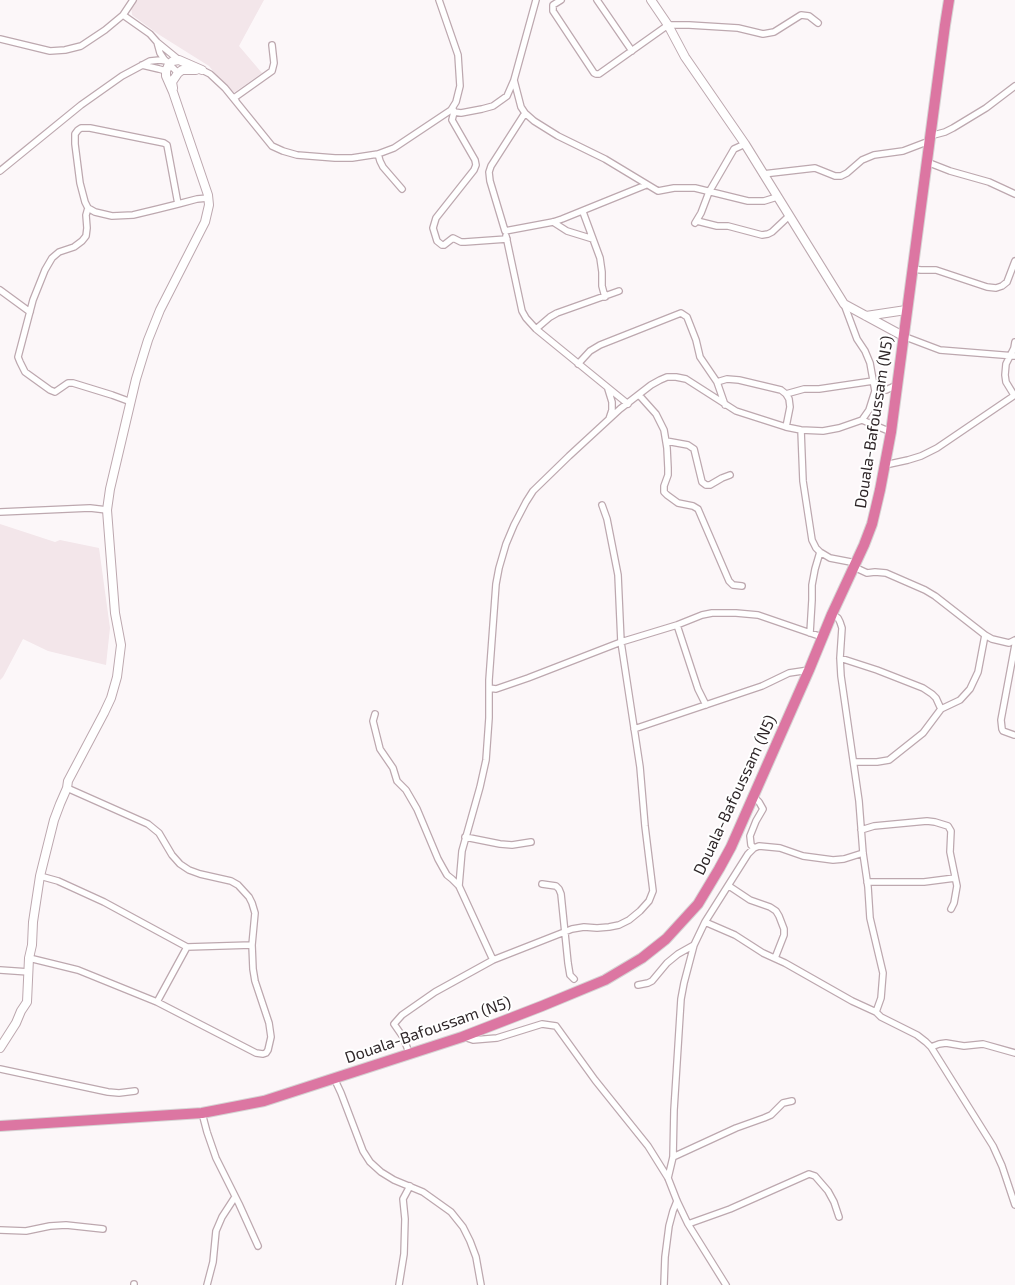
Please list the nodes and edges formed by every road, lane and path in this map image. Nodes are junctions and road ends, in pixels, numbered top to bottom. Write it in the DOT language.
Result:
graph roads {
  1 [pos="133,0"];
  2 [pos="439,0"];
  3 [pos="536,0"];
  4 [pos="561,0"];
  5 [pos="597,0"];
  6 [pos="651,0"];
  7 [pos="949,0"];
  8 [pos="123,15"];
  9 [pos="818,23"];
  10 [pos="668,25"];
  11 [pos="0,39"];
  12 [pos="158,45"];
  13 [pos="272,45"];
  14 [pos="632,51"];
  15 [pos="179,60"];
  16 [pos="150,61"];
  17 [pos="142,65"];
  18 [pos="167,66"];
  19 [pos="202,70"];
  20 [pos="178,73"];
  21 [pos="514,80"];
  22 [pos="1015,86"];
  23 [pos="174,92"];
  24 [pos="236,101"];
  25 [pos="454,110"];
  26 [pos="524,113"];
  27 [pos="930,139"];
  28 [pos="745,144"];
  29 [pos="378,154"];
  30 [pos="927,162"];
  31 [pos="0,171"];
  32 [pos="763,174"];
  33 [pos="646,185"];
  34 [pos="402,189"];
  35 [pos="709,192"];
  36 [pos="1015,194"];
  37 [pos="208,198"];
  38 [pos="777,198"];
  39 [pos="178,204"];
  40 [pos="88,208"];
  41 [pos="583,212"];
  42 [pos="789,216"];
  43 [pos="553,222"];
  44 [pos="505,231"];
  45 [pos="507,239"];
  46 [pos="593,239"];
  47 [pos="1015,261"];
  48 [pos="912,269"];
  49 [pos="0,290"];
  50 [pos="620,291"];
  51 [pos="605,296"];
  52 [pos="844,304"];
  53 [pos="906,310"];
  54 [pos="30,312"];
  55 [pos="866,316"];
  56 [pos="536,328"];
  57 [pos="903,336"];
  58 [pos="1015,342"];
  59 [pos="1012,356"];
  60 [pos="578,364"];
  61 [pos="873,380"];
  62 [pos="717,382"];
  63 [pos="897,386"];
  64 [pos="608,388"];
  65 [pos="875,391"];
  66 [pos="786,394"];
  67 [pos="639,395"];
  68 [pos="1014,395"];
  69 [pos="131,402"];
  70 [pos="628,404"];
  71 [pos="725,405"];
  72 [pos="610,419"];
  73 [pos="862,420"];
  74 [pos="786,427"];
  75 [pos="801,430"];
  76 [pos="891,432"];
  77 [pos="666,441"];
  78 [pos="885,464"];
  79 [pos="730,475"];
  80 [pos="602,505"];
  81 [pos="107,510"];
  82 [pos="0,512"];
  83 [pos="820,552"];
  84 [pos="855,565"];
  85 [pos="742,586"];
  86 [pos="832,614"];
  87 [pos="677,625"];
  88 [pos="810,633"];
  89 [pos="985,635"];
  90 [pos="822,637"];
  91 [pos="1015,640"];
  92 [pos="621,642"];
  93 [pos="1015,645"];
  94 [pos="840,658"];
  95 [pos="809,670"];
  96 [pos="489,688"];
  97 [pos="706,706"];
  98 [pos="941,709"];
  99 [pos="375,714"];
  100 [pos="634,729"];
  101 [pos="1014,735"];
  102 [pos="854,762"];
  103 [pos="67,788"];
  104 [pos="753,796"];
  105 [pos="861,830"];
  106 [pos="465,838"];
  107 [pos="531,842"];
  108 [pos="754,848"];
  109 [pos="863,853"];
  110 [pos="40,876"];
  111 [pos="955,878"];
  112 [pos="868,882"];
  113 [pos="542,884"];
  114 [pos="459,886"];
  115 [pos="729,886"];
  116 [pos="951,909"];
  117 [pos="705,922"];
  118 [pos="565,932"];
  119 [pos="252,944"];
  120 [pos="694,945"];
  121 [pos="187,947"];
  122 [pos="29,958"];
  123 [pos="775,958"];
  124 [pos="493,960"];
  125 [pos="0,970"];
  126 [pos="29,972"];
  127 [pos="574,979"];
  128 [pos="638,985"];
  129 [pos="157,1002"];
  130 [pos="876,1012"];
  131 [pos="462,1037"];
  132 [pos="931,1046"];
  133 [pos="0,1048"];
  134 [pos="1015,1053"];
  135 [pos="410,1054"];
  136 [pos="0,1069"];
  137 [pos="334,1078"];
  138 [pos="135,1091"];
  139 [pos="792,1101"];
  140 [pos="202,1113"];
  141 [pos="0,1126"];
  142 [pos="673,1157"];
  143 [pos="668,1178"];
  144 [pos="410,1186"];
  145 [pos="235,1197"];
  146 [pos="677,1201"];
  147 [pos="1015,1205"];
  148 [pos="839,1217"];
  149 [pos="688,1224"];
  150 [pos="103,1229"];
  151 [pos="0,1230"];
  152 [pos="258,1246"];
  153 [pos="206,1285"];
  154 [pos="400,1285"];
  155 [pos="481,1285"];
  156 [pos="664,1285"];
  157 [pos="726,1285"];
  1 -- 8 [label="street"];
  2 -- 25 [label="street"];
  3 -- 21 [label="street"];
  4 -- 14 [label="street"];
  5 -- 14 [label="street"];
  6 -- 10 [label="street"];
  7 -- 27 [label="highway, Douala-Bafoussam (N5)"];
  8 -- 11 [label="street"];
  8 -- 12 [label="street"];
  9 -- 10 [label="street"];
  10 -- 14 [label="street"];
  10 -- 28 [label="street"];
  12 -- 15 [label="street"];
  12 -- 16 [label="street"];
  12 -- 18 [label="street"];
  13 -- 24 [label="street"];
  15 -- 18 [label="street"];
  15 -- 19 [label="street"];
  16 -- 17 [label="street"];
  16 -- 18 [label="street"];
  17 -- 18 [label="street"];
  17 -- 31 [label="street"];
  18 -- 20 [label="street"];
  18 -- 23 [label="street"];
  19 -- 20 [label="street"];
  19 -- 24 [label="street"];
  20 -- 23 [label="street"];
  21 -- 25 [label="street"];
  21 -- 26 [label="street"];
  22 -- 27 [label="street"];
  23 -- 37 [label="street"];
  24 -- 29 [label="street"];
  25 -- 29 [label="street"];
  25 -- 45 [label="street"];
  26 -- 33 [label="street"];
  26 -- 44 [label="street"];
  27 -- 30 [label="highway, Douala-Bafoussam (N5)"];
  27 -- 32 [label="street"];
  28 -- 32 [label="street"];
  28 -- 35 [label="street"];
  29 -- 34 [label="street"];
  30 -- 36 [label="street"];
  30 -- 48 [label="highway, Douala-Bafoussam (N5)"];
  32 -- 38 [label="street"];
  33 -- 35 [label="street"];
  33 -- 41 [label="street"];
  35 -- 38 [label="street"];
  35 -- 42 [label="street"];
  37 -- 39 [label="street"];
  37 -- 69 [label="street"];
  38 -- 42 [label="street"];
  39 -- 40 [label="street"];
  39 -- 40 [label="street"];
  40 -- 54 [label="street"];
  41 -- 43 [label="street"];
  41 -- 46 [label="street"];
  42 -- 52 [label="street"];
  43 -- 44 [label="street"];
  43 -- 46 [label="street"];
  44 -- 45 [label="street"];
  45 -- 56 [label="street"];
  46 -- 51 [label="street"];
  47 -- 48 [label="street"];
  48 -- 53 [label="highway, Douala-Bafoussam (N5)"];
  49 -- 54 [label="street"];
  50 -- 51 [label="street"];
  51 -- 56 [label="street"];
  52 -- 55 [label="street"];
  52 -- 61 [label="street"];
  53 -- 55 [label="street"];
  53 -- 57 [label="highway, Douala-Bafoussam (N5)"];
  54 -- 69 [label="street"];
  55 -- 57 [label="street"];
  56 -- 60 [label="street"];
  57 -- 59 [label="street"];
  57 -- 63 [label="highway, Douala-Bafoussam (N5)"];
  58 -- 59 [label="street"];
  59 -- 68 [label="street"];
  60 -- 62 [label="street"];
  60 -- 64 [label="street"];
  61 -- 65 [label="street"];
  61 -- 66 [label="street"];
  62 -- 66 [label="street"];
  62 -- 71 [label="street"];
  63 -- 65 [label="street"];
  63 -- 76 [label="highway, Douala-Bafoussam (N5)"];
  64 -- 70 [label="street"];
  64 -- 72 [label="street"];
  65 -- 73 [label="street"];
  66 -- 74 [label="street"];
  67 -- 70 [label="street"];
  67 -- 71 [label="street"];
  67 -- 77 [label="street"];
  68 -- 78 [label="street"];
  69 -- 81 [label="street"];
  70 -- 72 [label="street"];
  71 -- 74 [label="street"];
  72 -- 96 [label="street"];
  73 -- 75 [label="street"];
  73 -- 76 [label="street"];
  74 -- 75 [label="street"];
  75 -- 83 [label="street"];
  76 -- 78 [label="highway, Douala-Bafoussam (N5)"];
  77 -- 79 [label="street"];
  77 -- 85 [label="street"];
  78 -- 84 [label="highway, Douala-Bafoussam (N5)"];
  80 -- 92 [label="street"];
  81 -- 82 [label="street"];
  81 -- 103 [label="street"];
  83 -- 84 [label="street"];
  83 -- 88 [label="street"];
  84 -- 86 [label="highway, Douala-Bafoussam (N5)"];
  84 -- 89 [label="street"];
  86 -- 90 [label="highway, Douala-Bafoussam (N5)"];
  86 -- 94 [label="street"];
  87 -- 88 [label="street"];
  87 -- 92 [label="street"];
  87 -- 97 [label="street"];
  88 -- 90 [label="street"];
  89 -- 91 [label="street"];
  89 -- 98 [label="street"];
  90 -- 95 [label="highway, Douala-Bafoussam (N5)"];
  92 -- 96 [label="street"];
  92 -- 100 [label="street"];
  93 -- 101 [label="street"];
  94 -- 98 [label="street"];
  94 -- 102 [label="street"];
  95 -- 97 [label="street"];
  95 -- 104 [label="highway, Douala-Bafoussam (N5)"];
  96 -- 106 [label="street"];
  97 -- 100 [label="street"];
  98 -- 102 [label="street"];
  99 -- 114 [label="street"];
  100 -- 118 [label="street"];
  102 -- 105 [label="street"];
  103 -- 110 [label="street"];
  103 -- 119 [label="street"];
  104 -- 108 [label="street"];
  104 -- 131 [label="highway, Douala-Bafoussam (N5)"];
  105 -- 109 [label="street"];
  105 -- 111 [label="street"];
  106 -- 107 [label="street"];
  106 -- 114 [label="street"];
  108 -- 109 [label="street"];
  108 -- 115 [label="street"];
  109 -- 112 [label="street"];
  110 -- 121 [label="street"];
  110 -- 122 [label="street"];
  111 -- 112 [label="street"];
  111 -- 116 [label="street"];
  112 -- 130 [label="street"];
  113 -- 118 [label="street"];
  114 -- 124 [label="street"];
  115 -- 117 [label="street"];
  115 -- 123 [label="street"];
  117 -- 120 [label="street"];
  117 -- 123 [label="street"];
  118 -- 124 [label="street"];
  118 -- 127 [label="street"];
  119 -- 121 [label="street"];
  119 -- 129 [label="street"];
  120 -- 128 [label="street"];
  120 -- 142 [label="street"];
  121 -- 129 [label="street"];
  122 -- 126 [label="street"];
  122 -- 129 [label="street"];
  123 -- 130 [label="street"];
  124 -- 135 [label="street"];
  125 -- 126 [label="street"];
  126 -- 133 [label="street"];
  130 -- 132 [label="street"];
  131 -- 135 [label="highway, Douala-Bafoussam (N5)"];
  131 -- 143 [label="street"];
  132 -- 134 [label="street"];
  132 -- 147 [label="street"];
  135 -- 137 [label="highway, Douala-Bafoussam (N5)"];
  136 -- 138 [label="street"];
  137 -- 140 [label="highway, Douala-Bafoussam (N5)"];
  137 -- 144 [label="street"];
  139 -- 142 [label="street"];
  140 -- 141 [label="highway, Douala-Bafoussam (N5)"];
  140 -- 145 [label="street"];
  142 -- 143 [label="street"];
  143 -- 146 [label="street"];
  144 -- 154 [label="street"];
  144 -- 155 [label="street"];
  145 -- 152 [label="street"];
  145 -- 153 [label="street"];
  146 -- 149 [label="street"];
  146 -- 156 [label="street"];
  148 -- 149 [label="street"];
  149 -- 157 [label="street"];
  150 -- 151 [label="street"];
}
